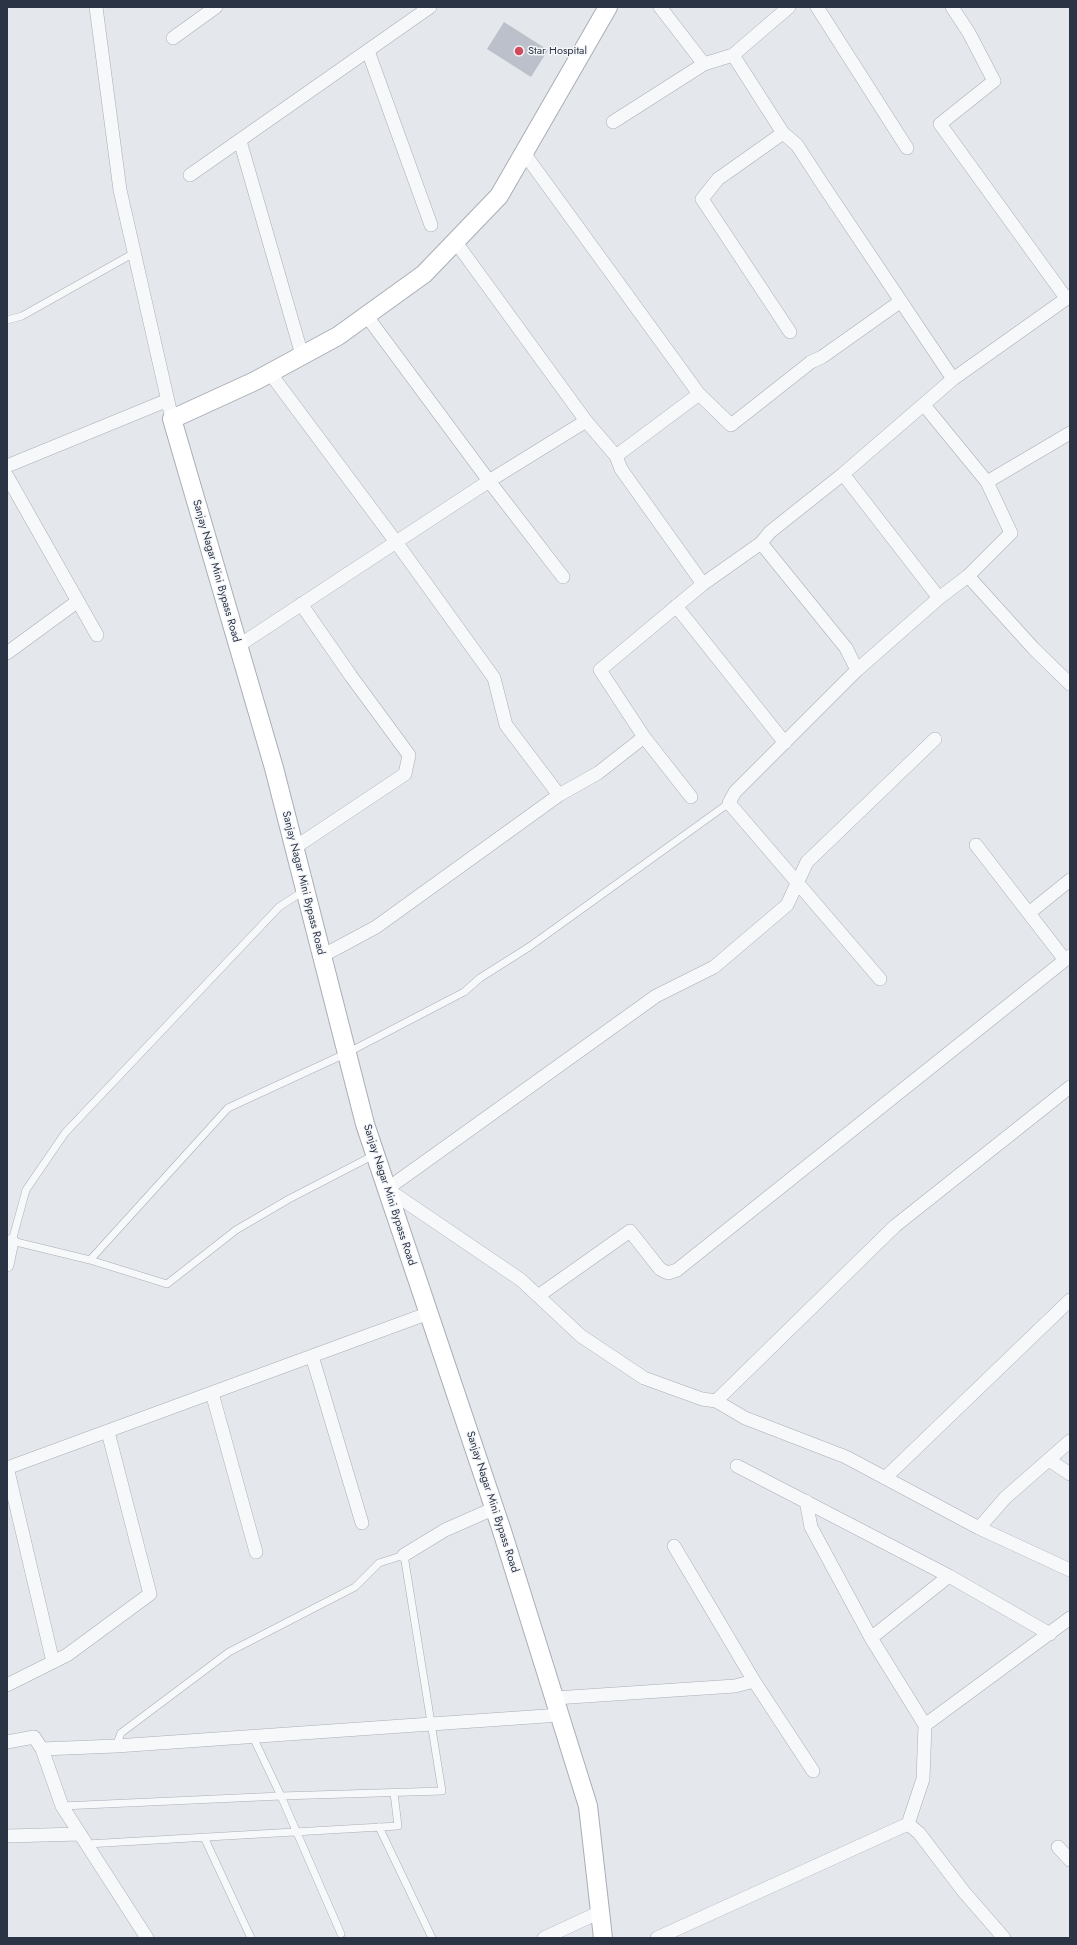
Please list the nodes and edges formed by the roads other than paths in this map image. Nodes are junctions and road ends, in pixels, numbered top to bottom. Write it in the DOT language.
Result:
graph roads {
  1 [pos="96,7"];
  2 [pos="216,7"];
  3 [pos="430,7"];
  4 [pos="608,7"];
  5 [pos="660,7"];
  6 [pos="789,7"];
  7 [pos="816,7"];
  8 [pos="952,7"];
  9 [pos="173,38"];
  10 [pos="368,51"];
  11 [pos="733,55"];
  12 [pos="704,64"];
  13 [pos="613,122"];
  14 [pos="783,133"];
  15 [pos="240,141"];
  16 [pos="907,148"];
  17 [pos="524,153"];
  18 [pos="190,175"];
  19 [pos="431,224"];
  20 [pos="455,241"];
  21 [pos="134,253"];
  22 [pos="1068,297"];
  23 [pos="901,301"];
  24 [pos="366,315"];
  25 [pos="7,320"];
  26 [pos="790,332"];
  27 [pos="302,355"];
  28 [pos="270,373"];
  29 [pos="953,379"];
  30 [pos="699,394"];
  31 [pos="168,400"];
  32 [pos="924,405"];
  33 [pos="172,419"];
  34 [pos="586,421"];
  35 [pos="1070,433"];
  36 [pos="616,456"];
  37 [pos="7,466"];
  38 [pos="843,474"];
  39 [pos="7,476"];
  40 [pos="489,481"];
  41 [pos="987,482"];
  42 [pos="396,542"];
  43 [pos="761,543"];
  44 [pos="968,576"];
  45 [pos="563,577"];
  46 [pos="703,584"];
  47 [pos="939,598"];
  48 [pos="78,601"];
  49 [pos="302,604"];
  50 [pos="676,606"];
  51 [pos="97,635"];
  52 [pos="238,646"];
  53 [pos="7,653"];
  54 [pos="857,670"];
  55 [pos="1070,684"];
  56 [pos="644,737"];
  57 [pos="935,739"];
  58 [pos="785,743"];
  59 [pos="559,795"];
  60 [pos="691,797"];
  61 [pos="729,804"];
  62 [pos="976,844"];
  63 [pos="294,848"];
  64 [pos="1070,880"];
  65 [pos="798,882"];
  66 [pos="305,890"];
  67 [pos="1029,913"];
  68 [pos="322,956"];
  69 [pos="1068,958"];
  70 [pos="880,979"];
  71 [pos="347,1053"];
  72 [pos="1070,1087"];
  73 [pos="376,1154"];
  74 [pos="387,1189"];
  75 [pos="12,1241"];
  76 [pos="90,1260"];
  77 [pos="7,1265"];
  78 [pos="538,1296"];
  79 [pos="1070,1300"];
  80 [pos="429,1313"];
  81 [pos="312,1356"];
  82 [pos="212,1393"];
  83 [pos="716,1401"];
  84 [pos="108,1432"];
  85 [pos="1070,1441"];
  86 [pos="1049,1460"];
  87 [pos="738,1466"];
  88 [pos="7,1468"];
  89 [pos="1070,1474"];
  90 [pos="886,1478"];
  91 [pos="806,1501"];
  92 [pos="495,1508"];
  93 [pos="362,1523"];
  94 [pos="979,1528"];
  95 [pos="674,1546"];
  96 [pos="256,1552"];
  97 [pos="404,1555"];
  98 [pos="1070,1570"];
  99 [pos="949,1576"];
  100 [pos="1070,1618"];
  101 [pos="1050,1634"];
  102 [pos="871,1638"];
  103 [pos="53,1662"];
  104 [pos="754,1681"];
  105 [pos="7,1685"];
  106 [pos="557,1706"];
  107 [pos="431,1723"];
  108 [pos="925,1725"];
  109 [pos="252,1735"];
  110 [pos="7,1742"];
  111 [pos="116,1746"];
  112 [pos="42,1749"];
  113 [pos="813,1772"];
  114 [pos="394,1793"];
  115 [pos="281,1796"];
  116 [pos="62,1806"];
  117 [pos="908,1824"];
  118 [pos="379,1827"];
  119 [pos="296,1832"];
  120 [pos="7,1836"];
  121 [pos="204,1837"];
  122 [pos="83,1839"];
  123 [pos="1058,1847"];
  124 [pos="1070,1860"];
  125 [pos="600,1912"];
  126 [pos="341,1934"];
  127 [pos="148,1938"];
  128 [pos="251,1938"];
  129 [pos="432,1938"];
  130 [pos="544,1938"];
  131 [pos="604,1938"];
  132 [pos="657,1938"];
  133 [pos="1004,1938"];
  1 -- 21 [label="street"];
  2 -- 9 [label="street"];
  3 -- 10 [label="street"];
  4 -- 17 [label="street"];
  5 -- 12 [label="street"];
  6 -- 11 [label="street"];
  7 -- 16 [label="street"];
  8 -- 22 [label="street"];
  10 -- 15 [label="street"];
  10 -- 19 [label="street"];
  11 -- 12 [label="street"];
  11 -- 14 [label="street"];
  12 -- 13 [label="street"];
  14 -- 23 [label="street"];
  14 -- 26 [label="street"];
  15 -- 18 [label="street"];
  15 -- 27 [label="street"];
  17 -- 20 [label="street"];
  17 -- 30 [label="street"];
  20 -- 24 [label="street"];
  20 -- 34 [label="street"];
  21 -- 25 [label="lane"];
  21 -- 31 [label="street"];
  22 -- 29 [label="street"];
  23 -- 29 [label="street"];
  23 -- 30 [label="street"];
  24 -- 27 [label="street"];
  24 -- 40 [label="street"];
  27 -- 28 [label="street"];
  28 -- 33 [label="street"];
  28 -- 42 [label="street"];
  29 -- 32 [label="street"];
  30 -- 36 [label="street"];
  31 -- 33 [label="street"];
  31 -- 37 [label="street"];
  32 -- 38 [label="street"];
  32 -- 41 [label="street"];
  33 -- 52 [label="street, Sanjay Nagar Mini Bypass Road"];
  34 -- 36 [label="street"];
  34 -- 40 [label="street"];
  35 -- 41 [label="street"];
  36 -- 46 [label="street"];
  38 -- 43 [label="street"];
  38 -- 47 [label="street"];
  39 -- 48 [label="street"];
  40 -- 42 [label="street"];
  40 -- 45 [label="street"];
  41 -- 44 [label="street"];
  42 -- 49 [label="street"];
  42 -- 59 [label="street"];
  43 -- 46 [label="street"];
  43 -- 54 [label="street"];
  44 -- 47 [label="street"];
  44 -- 55 [label="street"];
  46 -- 50 [label="street"];
  47 -- 54 [label="street"];
  48 -- 51 [label="street"];
  48 -- 53 [label="street"];
  49 -- 52 [label="street"];
  49 -- 63 [label="street"];
  50 -- 56 [label="street"];
  50 -- 58 [label="street"];
  52 -- 63 [label="street, Sanjay Nagar Mini Bypass Road"];
  54 -- 58 [label="street"];
  56 -- 59 [label="street"];
  56 -- 60 [label="street"];
  57 -- 65 [label="street"];
  58 -- 61 [label="street"];
  59 -- 68 [label="street"];
  61 -- 65 [label="street"];
  61 -- 71 [label="lane"];
  62 -- 67 [label="street"];
  63 -- 66 [label="street, Sanjay Nagar Mini Bypass Road"];
  64 -- 67 [label="street"];
  65 -- 70 [label="street"];
  65 -- 74 [label="street"];
  66 -- 68 [label="street, Sanjay Nagar Mini Bypass Road"];
  66 -- 75 [label="lane"];
  67 -- 69 [label="street"];
  68 -- 71 [label="street, Sanjay Nagar Mini Bypass Road"];
  69 -- 78 [label="street"];
  71 -- 73 [label="street, Sanjay Nagar Mini Bypass Road"];
  71 -- 76 [label="lane"];
  72 -- 83 [label="street"];
  73 -- 74 [label="street, Sanjay Nagar Mini Bypass Road"];
  73 -- 76 [label="lane"];
  74 -- 78 [label="street"];
  74 -- 80 [label="street, Sanjay Nagar Mini Bypass Road"];
  75 -- 76 [label="lane"];
  75 -- 77 [label="street"];
  78 -- 83 [label="street"];
  79 -- 90 [label="street"];
  80 -- 81 [label="street"];
  80 -- 92 [label="street, Sanjay Nagar Mini Bypass Road"];
  81 -- 82 [label="street"];
  81 -- 93 [label="street"];
  82 -- 84 [label="street"];
  82 -- 96 [label="street"];
  83 -- 90 [label="street"];
  84 -- 88 [label="street"];
  84 -- 103 [label="street"];
  85 -- 86 [label="street"];
  86 -- 89 [label="street"];
  86 -- 94 [label="street"];
  87 -- 91 [label="street"];
  88 -- 103 [label="street"];
  90 -- 94 [label="street"];
  91 -- 99 [label="street"];
  91 -- 102 [label="street"];
  92 -- 97 [label="street"];
  92 -- 106 [label="street, Sanjay Nagar Mini Bypass Road"];
  94 -- 98 [label="street"];
  95 -- 104 [label="street"];
  97 -- 107 [label="lane"];
  97 -- 111 [label="lane"];
  99 -- 101 [label="street"];
  99 -- 102 [label="street"];
  100 -- 101 [label="street"];
  101 -- 108 [label="street"];
  102 -- 108 [label="street"];
  103 -- 105 [label="street"];
  104 -- 106 [label="street"];
  104 -- 113 [label="street"];
  106 -- 107 [label="street"];
  106 -- 125 [label="street, Sanjay Nagar Mini Bypass Road"];
  107 -- 109 [label="street"];
  107 -- 114 [label="lane"];
  108 -- 117 [label="street"];
  109 -- 111 [label="street"];
  109 -- 115 [label="lane"];
  110 -- 112 [label="street"];
  111 -- 112 [label="street"];
  112 -- 116 [label="street"];
  114 -- 115 [label="lane"];
  114 -- 118 [label="lane"];
  115 -- 116 [label="lane"];
  115 -- 119 [label="lane"];
  116 -- 122 [label="street"];
  117 -- 132 [label="street"];
  117 -- 133 [label="street"];
  118 -- 119 [label="lane"];
  118 -- 129 [label="lane"];
  119 -- 121 [label="lane"];
  119 -- 126 [label="lane"];
  120 -- 122 [label="street"];
  121 -- 122 [label="lane"];
  121 -- 128 [label="lane"];
  122 -- 127 [label="street"];
  123 -- 124 [label="street"];
  125 -- 130 [label="street"];
  125 -- 131 [label="street, Sanjay Nagar Mini Bypass Road"];
}
